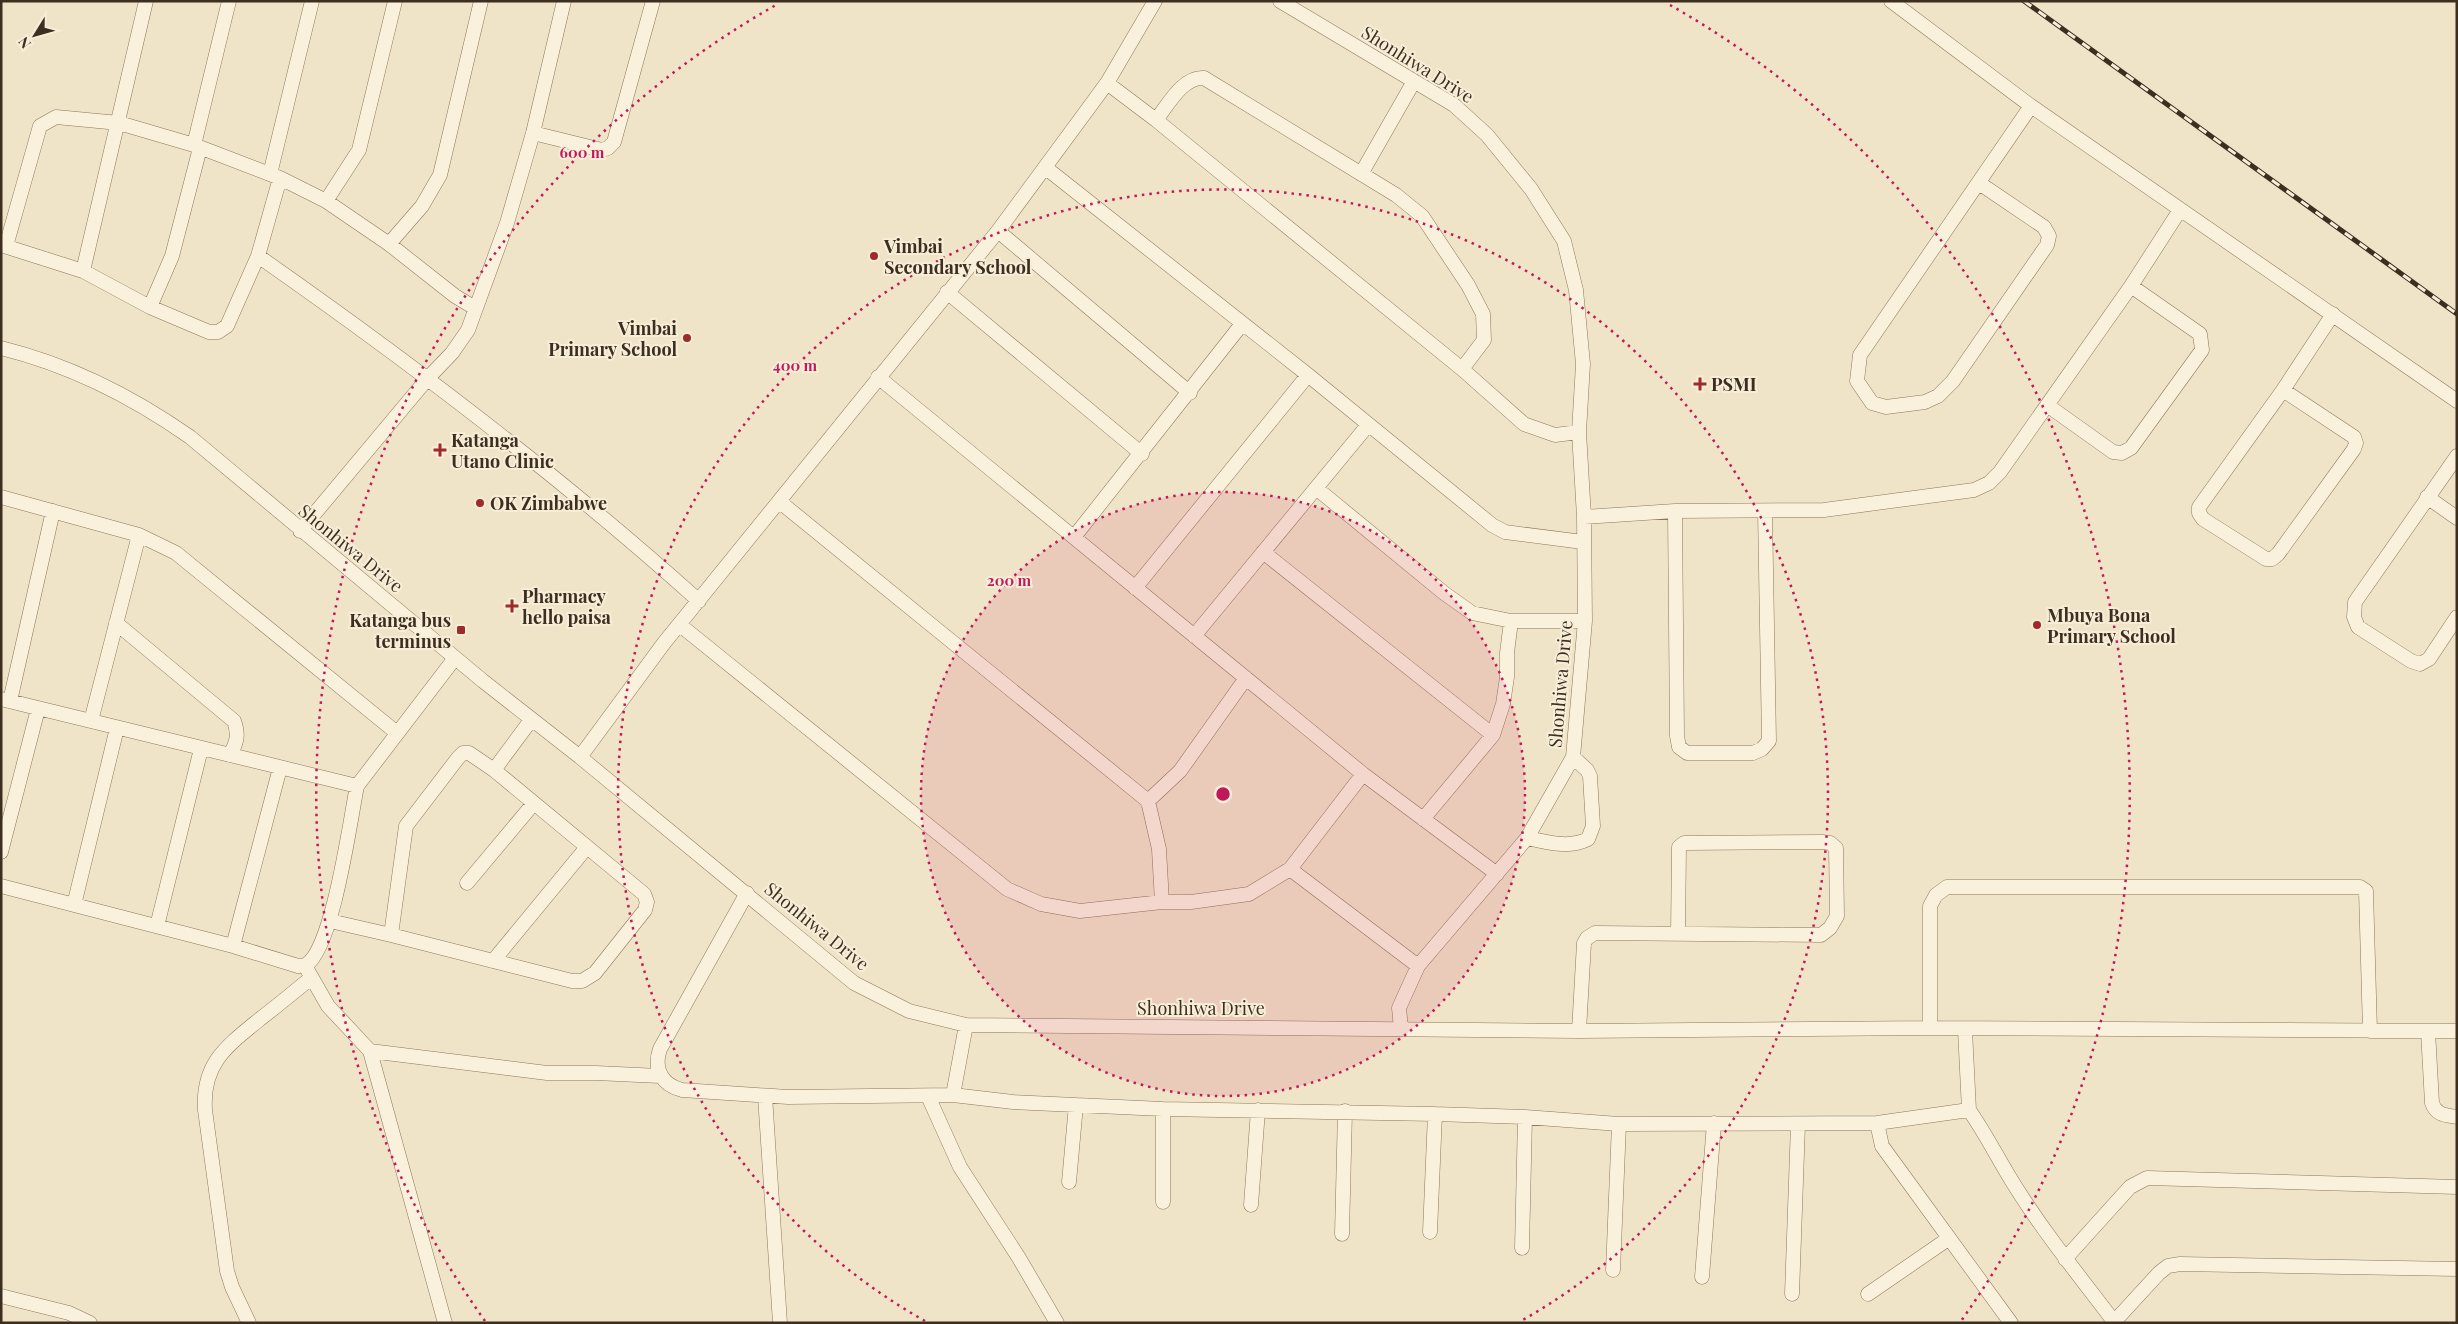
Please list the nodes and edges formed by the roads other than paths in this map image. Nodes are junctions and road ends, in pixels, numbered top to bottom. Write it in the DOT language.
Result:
graph roads {
  1 [pos="146,1"];
  2 [pos="229,1"];
  3 [pos="312,1"];
  4 [pos="395,1"];
  5 [pos="481,1"];
  6 [pos="564,1"];
  7 [pos="653,1"];
  8 [pos="1155,1"];
  9 [pos="1891,1"];
  10 [pos="1289,4"];
  11 [pos="1107,83"];
  12 [pos="1413,83"];
  13 [pos="2031,106"];
  14 [pos="1156,120"];
  15 [pos="119,123"];
  16 [pos="533,133"];
  17 [pos="197,146"];
  18 [pos="1046,168"];
  19 [pos="1361,174"];
  20 [pos="275,176"];
  21 [pos="1979,183"];
  22 [pos="326,201"];
  23 [pos="2180,210"];
  24 [pos="998,231"];
  25 [pos="390,244"];
  26 [pos="4,245"];
  27 [pos="258,256"];
  28 [pos="83,270"];
  29 [pos="2131,286"];
  30 [pos="947,292"];
  31 [pos="150,307"];
  32 [pos="475,308"];
  33 [pos="2333,314"];
  34 [pos="1242,324"];
  35 [pos="3,352"];
  36 [pos="1462,370"];
  37 [pos="1308,375"];
  38 [pos="428,378"];
  39 [pos="878,378"];
  40 [pos="2283,390"];
  41 [pos="1190,393"];
  42 [pos="2457,401"];
  43 [pos="2047,405"];
  44 [pos="1368,425"];
  45 [pos="1579,432"];
  46 [pos="1142,454"];
  47 [pos="2457,456"];
  48 [pos="1316,488"];
  49 [pos="1,497"];
  50 [pos="2427,497"];
  51 [pos="780,502"];
  52 [pos="53,511"];
  53 [pos="1676,511"];
  54 [pos="1765,511"];
  55 [pos="1584,517"];
  56 [pos="2457,518"];
  57 [pos="300,531"];
  58 [pos="140,535"];
  59 [pos="1074,537"];
  60 [pos="1583,542"];
  61 [pos="1263,552"];
  62 [pos="1135,588"];
  63 [pos="699,601"];
  64 [pos="2457,617"];
  65 [pos="1511,621"];
  66 [pos="1585,622"];
  67 [pos="116,623"];
  68 [pos="680,625"];
  69 [pos="1194,636"];
  70 [pos="455,658"];
  71 [pos="1246,678"];
  72 [pos="6,700"];
  73 [pos="38,709"];
  74 [pos="531,720"];
  75 [pos="91,721"];
  76 [pos="117,728"];
  77 [pos="397,733"];
  78 [pos="1493,735"];
  79 [pos="201,748"];
  80 [pos="230,755"];
  81 [pos="580,757"];
  82 [pos="1573,757"];
  83 [pos="280,768"];
  84 [pos="494,770"];
  85 [pos="1364,774"];
  86 [pos="356,786"];
  87 [pos="1148,801"];
  88 [pos="534,803"];
  89 [pos="1423,819"];
  90 [pos="1527,838"];
  91 [pos="587,846"];
  92 [pos="1,852"];
  93 [pos="1290,869"];
  94 [pos="1497,874"];
  95 [pos="467,883"];
  96 [pos="1,886"];
  97 [pos="747,893"];
  98 [pos="1162,902"];
  99 [pos="74,905"];
  100 [pos="330,921"];
  101 [pos="157,926"];
  102 [pos="1678,934"];
  103 [pos="391,935"];
  104 [pos="233,946"];
  105 [pos="493,961"];
  106 [pos="1418,966"];
  107 [pos="308,972"];
  108 [pos="966,1025"];
  109 [pos="1401,1028"];
  110 [pos="1930,1028"];
  111 [pos="1965,1030"];
  112 [pos="1579,1031"];
  113 [pos="2370,1031"];
  114 [pos="2428,1031"];
  115 [pos="2457,1031"];
  116 [pos="370,1051"];
  117 [pos="660,1076"];
  118 [pos="953,1095"];
  119 [pos="765,1096"];
  120 [pos="928,1096"];
  121 [pos="1076,1105"];
  122 [pos="1163,1109"];
  123 [pos="1258,1110"];
  124 [pos="1969,1110"];
  125 [pos="1346,1112"];
  126 [pos="1435,1114"];
  127 [pos="1525,1117"];
  128 [pos="2457,1117"];
  129 [pos="1714,1123"];
  130 [pos="1877,1123"];
  131 [pos="1619,1124"];
  132 [pos="1798,1124"];
  133 [pos="1069,1182"];
  134 [pos="2457,1187"];
  135 [pos="1163,1202"];
  136 [pos="1251,1206"];
  137 [pos="1430,1232"];
  138 [pos="1342,1234"];
  139 [pos="1948,1239"];
  140 [pos="1522,1248"];
  141 [pos="2065,1259"];
  142 [pos="2457,1269"];
  143 [pos="1614,1270"];
  144 [pos="1702,1277"];
  145 [pos="1792,1294"];
  146 [pos="1868,1294"];
  147 [pos="1,1296"];
  148 [pos="90,1323"];
  149 [pos="249,1323"];
  150 [pos="445,1323"];
  151 [pos="780,1323"];
  152 [pos="1057,1323"];
  153 [pos="2011,1323"];
  154 [pos="2114,1323"];
  1 -- 15 [label="street"];
  2 -- 17 [label="street"];
  3 -- 20 [label="street"];
  4 -- 22 [label="street"];
  5 -- 25 [label="street"];
  6 -- 16 [label="street"];
  7 -- 16 [label="street"];
  8 -- 11 [label="street"];
  9 -- 13 [label="street"];
  10 -- 12 [label="street, Shonhiwa Drive"];
  11 -- 14 [label="street"];
  11 -- 18 [label="street"];
  12 -- 19 [label="street"];
  12 -- 45 [label="street, Shonhiwa Drive"];
  13 -- 21 [label="street"];
  13 -- 23 [label="street"];
  14 -- 19 [label="street"];
  14 -- 36 [label="street"];
  15 -- 17 [label="street"];
  15 -- 26 [label="street"];
  15 -- 28 [label="street"];
  16 -- 32 [label="street"];
  17 -- 20 [label="street"];
  17 -- 31 [label="street"];
  18 -- 24 [label="street"];
  18 -- 34 [label="street"];
  19 -- 36 [label="street"];
  20 -- 22 [label="street"];
  20 -- 27 [label="street"];
  21 -- 21 [label="street"];
  22 -- 25 [label="street"];
  23 -- 29 [label="street"];
  23 -- 33 [label="street"];
  24 -- 30 [label="street"];
  24 -- 41 [label="street"];
  25 -- 32 [label="street"];
  26 -- 28 [label="street"];
  27 -- 31 [label="street"];
  27 -- 38 [label="street"];
  28 -- 31 [label="street"];
  29 -- 43 [label="street"];
  29 -- 43 [label="street"];
  30 -- 39 [label="street"];
  30 -- 46 [label="street"];
  32 -- 38 [label="street"];
  33 -- 40 [label="street"];
  33 -- 42 [label="street"];
  34 -- 37 [label="street"];
  34 -- 41 [label="street"];
  35 -- 57 [label="street, Shonhiwa Drive"];
  36 -- 45 [label="street"];
  37 -- 44 [label="street"];
  37 -- 62 [label="street"];
  38 -- 57 [label="street"];
  38 -- 63 [label="street"];
  39 -- 51 [label="street"];
  39 -- 59 [label="street"];
  40 -- 40 [label="street"];
  41 -- 46 [label="street"];
  43 -- 54 [label="street"];
  44 -- 48 [label="street"];
  44 -- 60 [label="street"];
  45 -- 55 [label="street, Shonhiwa Drive"];
  46 -- 59 [label="street"];
  47 -- 50 [label="street"];
  48 -- 61 [label="street"];
  48 -- 65 [label="street"];
  49 -- 52 [label="street"];
  50 -- 56 [label="street"];
  50 -- 64 [label="street"];
  51 -- 63 [label="street"];
  51 -- 87 [label="street"];
  52 -- 58 [label="street"];
  52 -- 72 [label="street"];
  53 -- 54 [label="street"];
  53 -- 54 [label="street"];
  53 -- 55 [label="street"];
  55 -- 60 [label="street, Shonhiwa Drive"];
  57 -- 70 [label="street, Shonhiwa Drive"];
  58 -- 67 [label="street"];
  58 -- 77 [label="street"];
  59 -- 62 [label="street"];
  60 -- 66 [label="street, Shonhiwa Drive"];
  61 -- 69 [label="street"];
  61 -- 78 [label="street"];
  62 -- 69 [label="street"];
  63 -- 68 [label="street"];
  65 -- 66 [label="street"];
  65 -- 78 [label="street"];
  66 -- 82 [label="street, Shonhiwa Drive"];
  67 -- 75 [label="street"];
  67 -- 80 [label="street"];
  68 -- 81 [label="street"];
  68 -- 98 [label="street"];
  69 -- 71 [label="street"];
  70 -- 74 [label="street, Shonhiwa Drive"];
  70 -- 77 [label="street"];
  71 -- 85 [label="street"];
  71 -- 87 [label="street"];
  72 -- 73 [label="street"];
  73 -- 75 [label="street"];
  73 -- 92 [label="street"];
  74 -- 81 [label="street, Shonhiwa Drive"];
  74 -- 84 [label="street"];
  75 -- 76 [label="street"];
  76 -- 79 [label="street"];
  76 -- 99 [label="street"];
  77 -- 86 [label="street"];
  78 -- 89 [label="street"];
  79 -- 80 [label="street"];
  79 -- 101 [label="street"];
  80 -- 83 [label="street"];
  81 -- 97 [label="street, Shonhiwa Drive"];
  82 -- 90 [label="street, Shonhiwa Drive"];
  82 -- 90 [label="street"];
  83 -- 86 [label="street"];
  83 -- 104 [label="street"];
  84 -- 88 [label="street"];
  84 -- 103 [label="street"];
  85 -- 89 [label="street"];
  85 -- 93 [label="street"];
  86 -- 100 [label="street"];
  87 -- 98 [label="street"];
  88 -- 91 [label="street"];
  88 -- 95 [label="street"];
  89 -- 94 [label="street"];
  90 -- 94 [label="street, Shonhiwa Drive"];
  91 -- 105 [label="street"];
  91 -- 105 [label="street"];
  93 -- 98 [label="street"];
  93 -- 106 [label="street"];
  94 -- 106 [label="street, Shonhiwa Drive"];
  96 -- 99 [label="street"];
  97 -- 108 [label="street, Shonhiwa Drive"];
  97 -- 117 [label="street"];
  99 -- 101 [label="street"];
  100 -- 103 [label="street"];
  100 -- 107 [label="street"];
  101 -- 104 [label="street"];
  102 -- 102 [label="street"];
  102 -- 112 [label="street"];
  103 -- 105 [label="street"];
  104 -- 107 [label="street"];
  106 -- 109 [label="street, Shonhiwa Drive"];
  107 -- 116 [label="street"];
  107 -- 149 [label="street"];
  108 -- 109 [label="street, Shonhiwa Drive"];
  108 -- 118 [label="street"];
  109 -- 112 [label="street"];
  110 -- 111 [label="street"];
  110 -- 112 [label="street"];
  110 -- 113 [label="street"];
  111 -- 113 [label="street"];
  111 -- 124 [label="street"];
  113 -- 114 [label="street"];
  114 -- 115 [label="street"];
  114 -- 128 [label="street"];
  116 -- 117 [label="street"];
  116 -- 150 [label="street"];
  117 -- 119 [label="street"];
  118 -- 120 [label="street"];
  118 -- 121 [label="street"];
  119 -- 120 [label="street"];
  119 -- 151 [label="street"];
  120 -- 152 [label="street"];
  121 -- 122 [label="street"];
  121 -- 133 [label="street"];
  122 -- 123 [label="street"];
  122 -- 135 [label="street"];
  123 -- 125 [label="street"];
  123 -- 136 [label="street"];
  124 -- 130 [label="street"];
  124 -- 141 [label="street"];
  125 -- 126 [label="street"];
  125 -- 138 [label="street"];
  126 -- 127 [label="street"];
  126 -- 137 [label="street"];
  127 -- 131 [label="street"];
  127 -- 140 [label="street"];
  129 -- 131 [label="street"];
  129 -- 132 [label="street"];
  129 -- 144 [label="street"];
  130 -- 132 [label="street"];
  130 -- 139 [label="street"];
  131 -- 143 [label="street"];
  132 -- 145 [label="street"];
  134 -- 141 [label="street"];
  139 -- 146 [label="street"];
  139 -- 153 [label="street"];
  141 -- 154 [label="street"];
  142 -- 154 [label="street"];
  147 -- 148 [label="street"];
}
